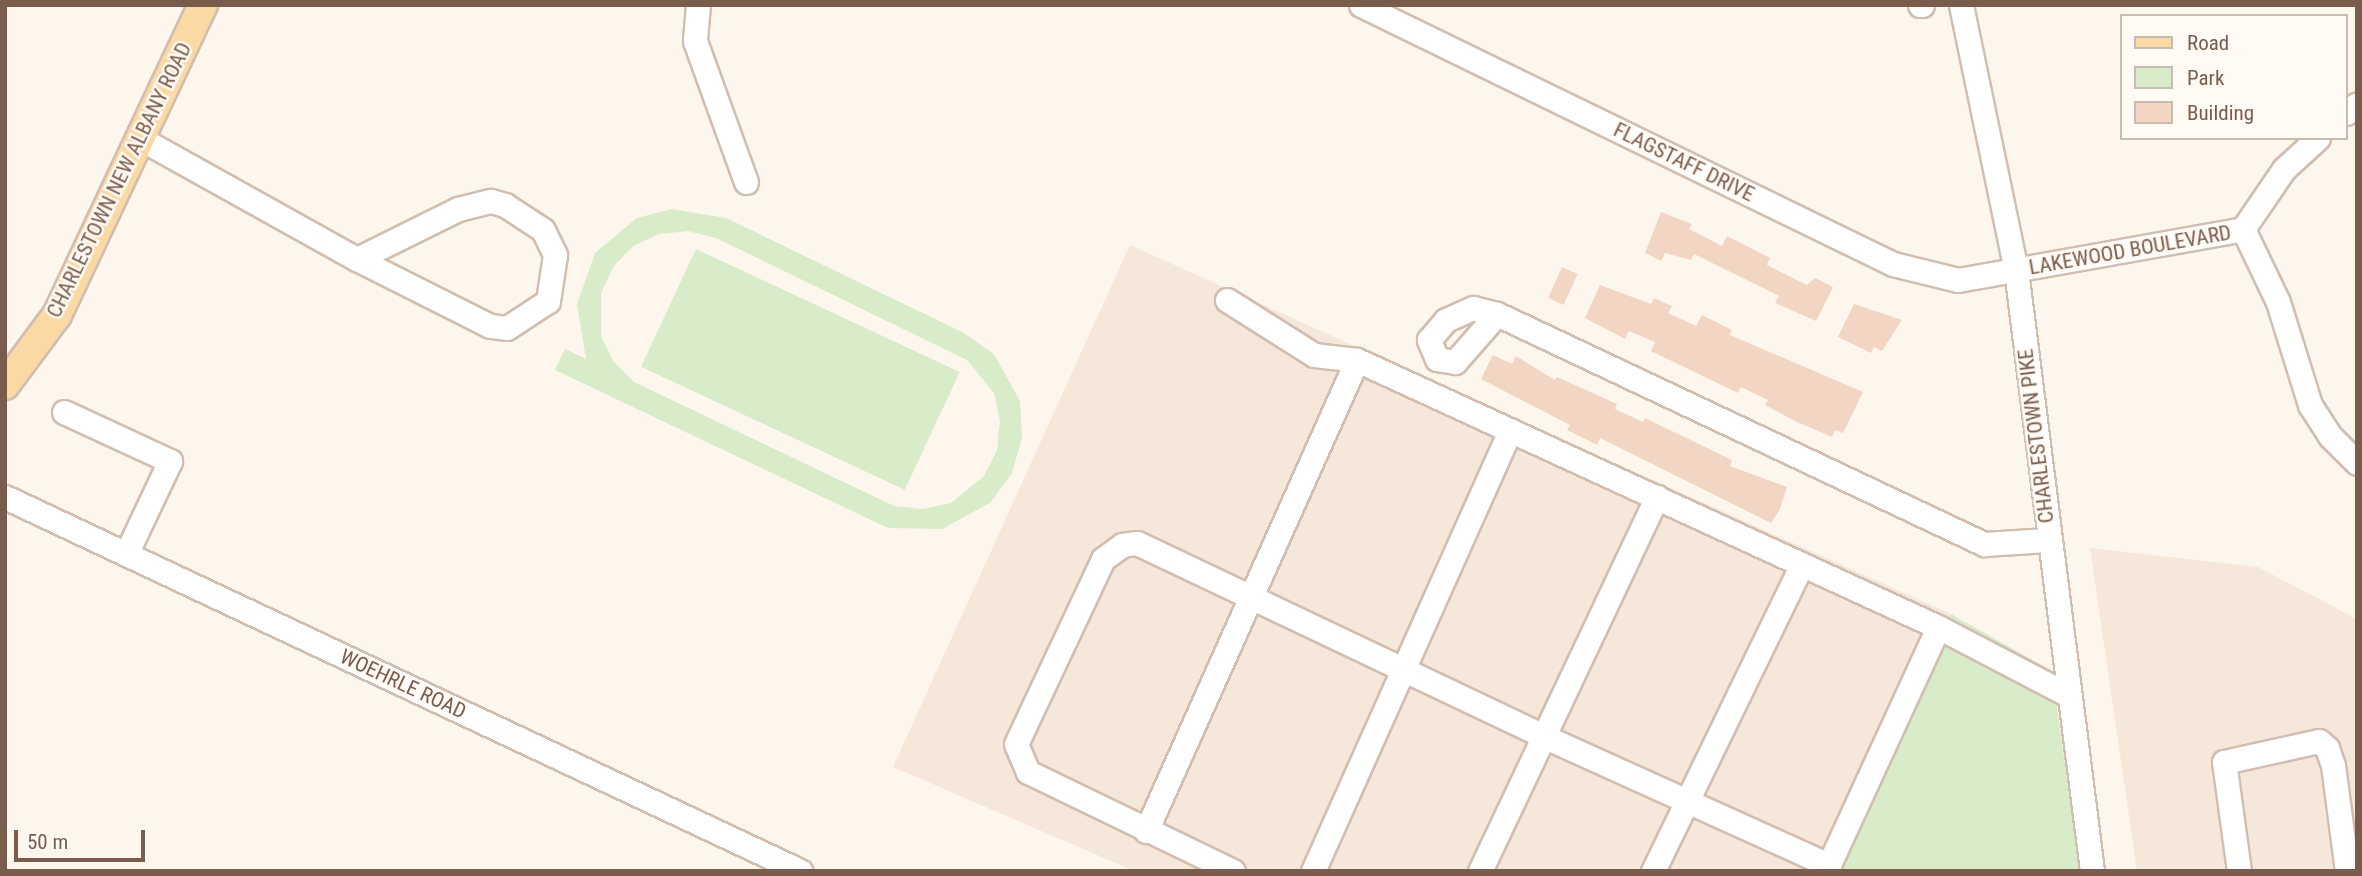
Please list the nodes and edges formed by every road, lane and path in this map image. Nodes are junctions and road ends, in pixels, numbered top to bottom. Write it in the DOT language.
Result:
graph roads {
  1 [pos="203,5"];
  2 [pos="698,5"];
  3 [pos="1961,5"];
  4 [pos="1371,7"];
  5 [pos="141,139"];
  6 [pos="2316,140"];
  7 [pos="746,182"];
  8 [pos="2243,229"];
  9 [pos="357,259"];
  10 [pos="2016,270"];
  11 [pos="1227,300"];
  12 [pos="1497,314"];
  13 [pos="1357,360"];
  14 [pos="5,385"];
  15 [pos="64,412"];
  16 [pos="1510,430"];
  17 [pos="2357,463"];
  18 [pos="5,497"];
  19 [pos="1657,497"];
  20 [pos="2048,540"];
  21 [pos="126,554"];
  22 [pos="1802,564"];
  23 [pos="1252,596"];
  24 [pos="1938,627"];
  25 [pos="1403,670"];
  26 [pos="2068,695"];
  27 [pos="1543,736"];
  28 [pos="1686,802"];
  29 [pos="1146,831"];
  30 [pos="1827,868"];
  31 [pos="800,871"];
  32 [pos="1233,871"];
  33 [pos="1313,871"];
  34 [pos="1480,871"];
  35 [pos="1653,871"];
  36 [pos="2092,871"];
  37 [pos="2239,871"];
  38 [pos="2347,871"];
  1 -- 5 [label="main road, CHARLESTOWN NEW ALBANY ROAD"];
  2 -- 7 [label="street"];
  3 -- 10 [label="street, CHARLESTOWN PIKE"];
  4 -- 10 [label="street, FLAGSTAFF DRIVE"];
  5 -- 9 [label="street"];
  5 -- 14 [label="main road, CHARLESTOWN NEW ALBANY ROAD"];
  6 -- 8 [label="street, LAKEWOOD BOULEVARD"];
  8 -- 10 [label="street, LAKEWOOD BOULEVARD"];
  8 -- 17 [label="street, LAKEWOOD BOULEVARD"];
  9 -- 9 [label="street"];
  10 -- 20 [label="street, CHARLESTOWN PIKE"];
  11 -- 13 [label="street"];
  12 -- 20 [label="street"];
  13 -- 16 [label="street"];
  13 -- 23 [label="street"];
  15 -- 21 [label="street"];
  16 -- 19 [label="street"];
  16 -- 25 [label="street"];
  18 -- 21 [label="street, WOEHRLE ROAD"];
  19 -- 22 [label="street"];
  19 -- 27 [label="street"];
  20 -- 26 [label="street, CHARLESTOWN PIKE"];
  21 -- 31 [label="street, WOEHRLE ROAD"];
  22 -- 24 [label="street"];
  22 -- 28 [label="street"];
  23 -- 25 [label="street"];
  23 -- 29 [label="street"];
  23 -- 29 [label="street"];
  24 -- 26 [label="street"];
  24 -- 30 [label="street"];
  25 -- 27 [label="street"];
  25 -- 33 [label="street"];
  26 -- 36 [label="street, CHARLESTOWN PIKE"];
  27 -- 28 [label="street"];
  27 -- 34 [label="street"];
  28 -- 30 [label="street"];
  28 -- 35 [label="street"];
  29 -- 32 [label="street"];
  37 -- 38 [label="street"];
}
